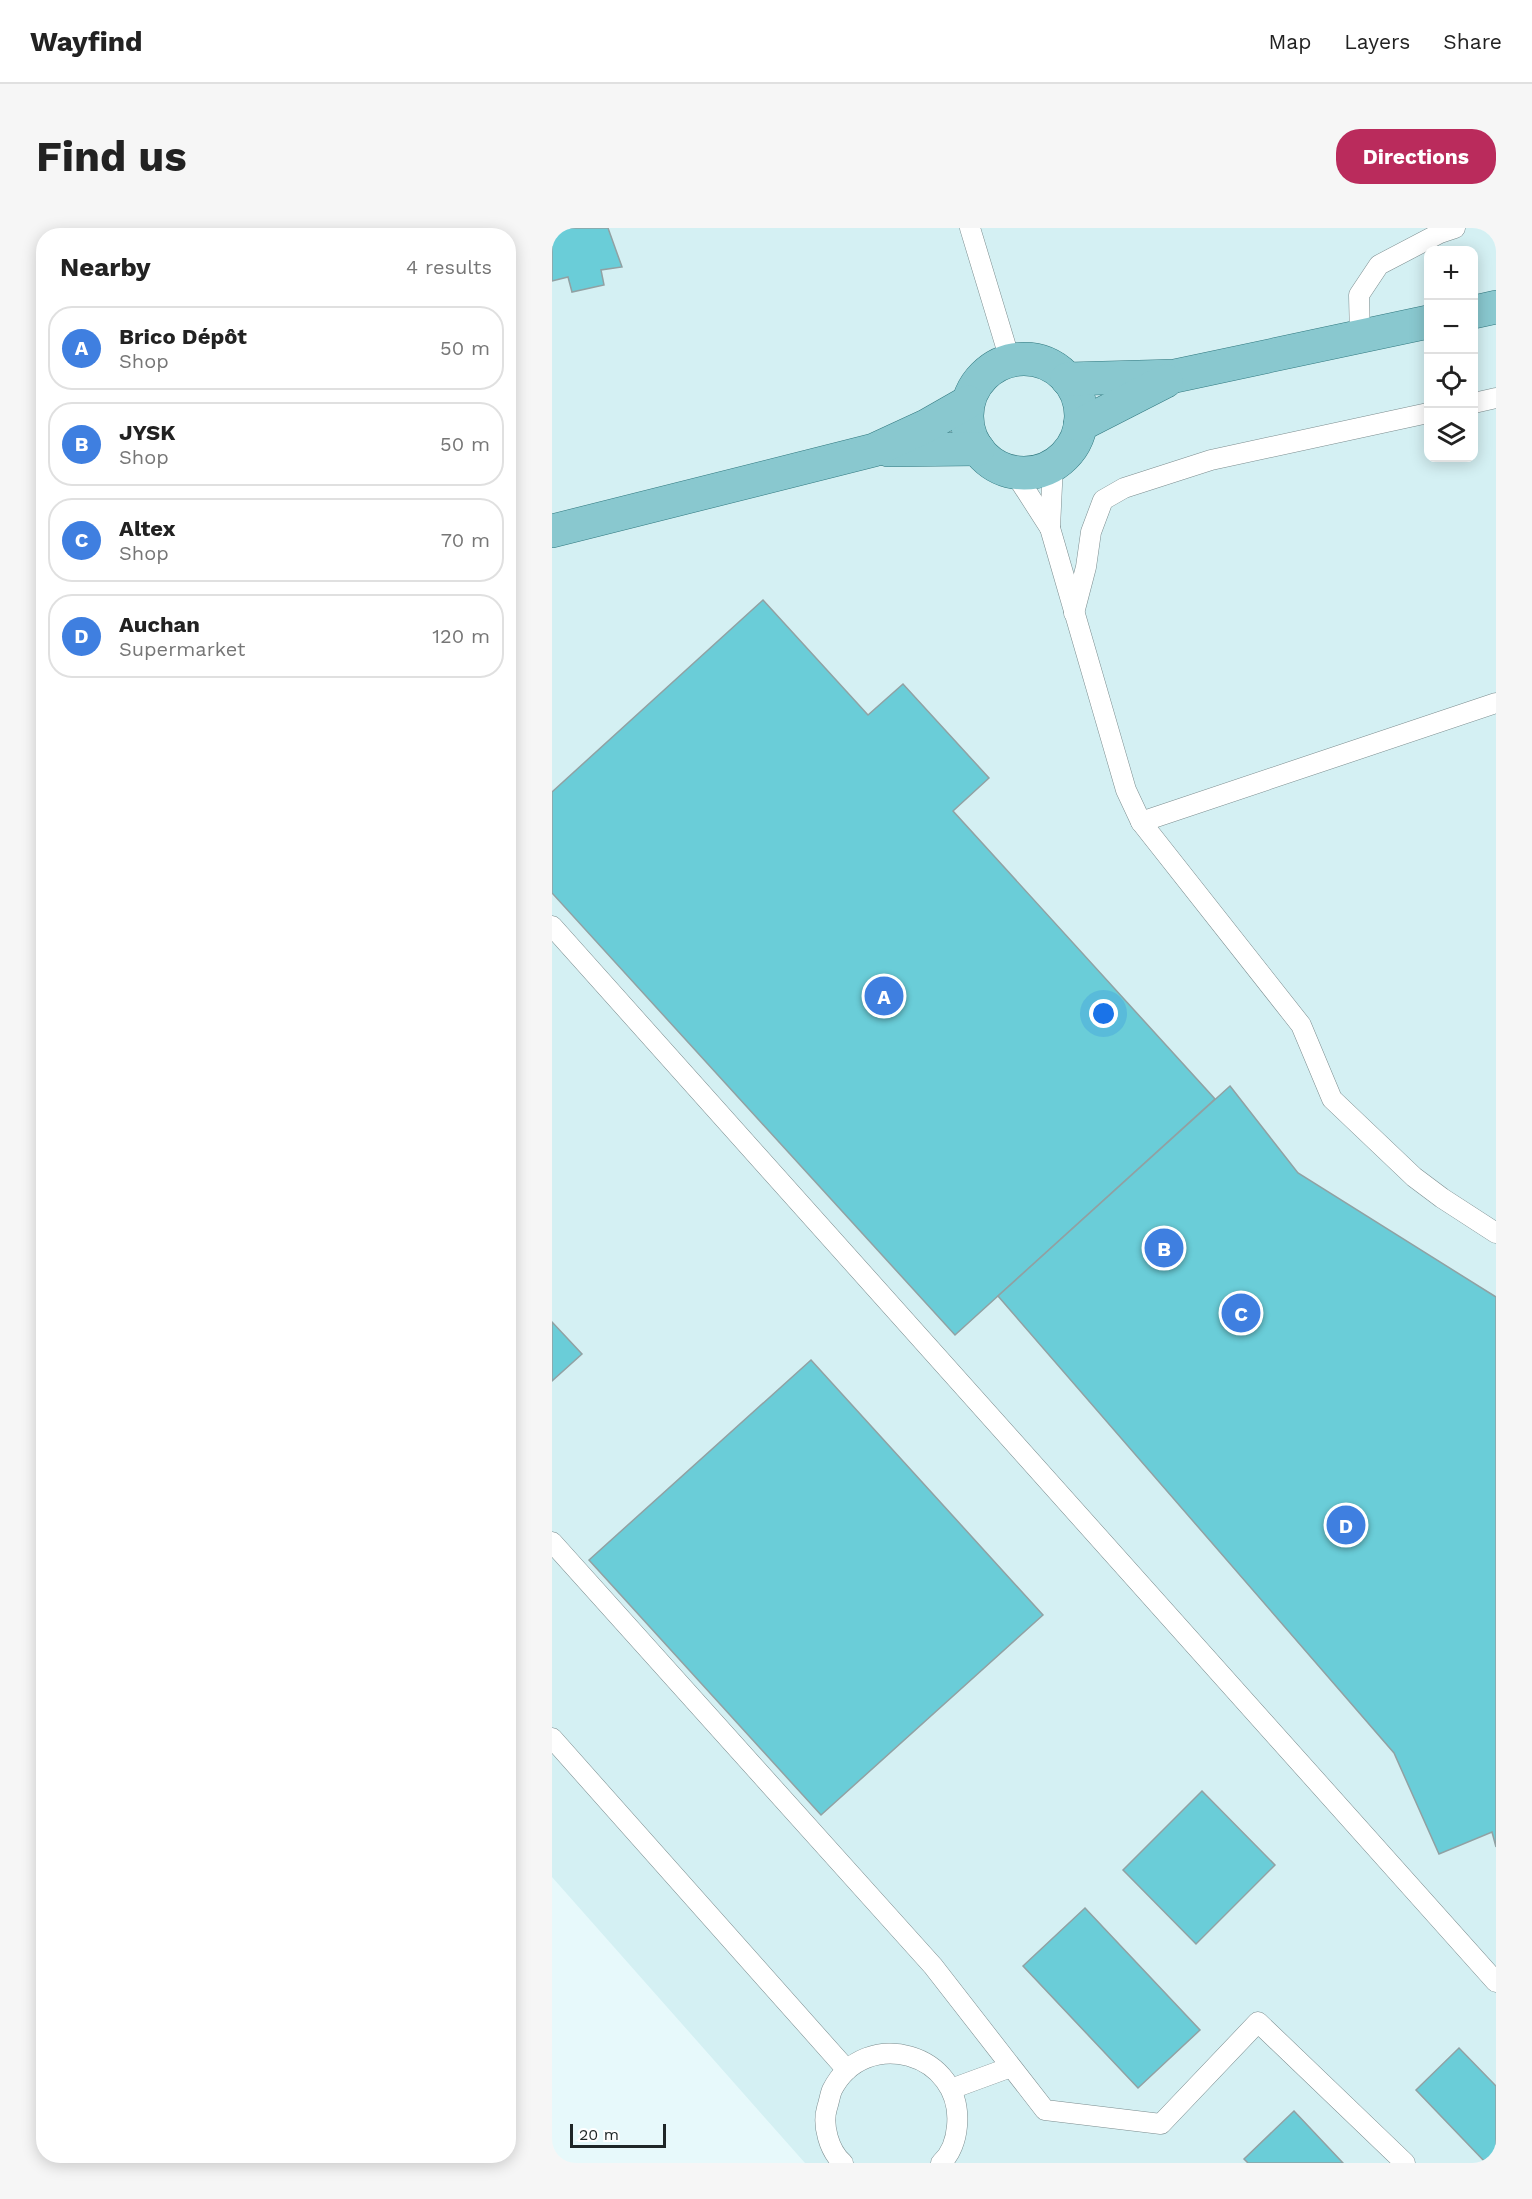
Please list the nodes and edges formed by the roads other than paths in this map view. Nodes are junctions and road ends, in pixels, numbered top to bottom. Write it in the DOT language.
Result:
graph roads {
  1 [pos="970,228"];
  2 [pos="1455,228"];
  3 [pos="1496,307"];
  4 [pos="1478,311"];
  5 [pos="1424,323"];
  6 [pos="1360,338"];
  7 [pos="1010,360"];
  8 [pos="1175,376"];
  9 [pos="1067,379"];
  10 [pos="1496,398"];
  11 [pos="968,402"];
  12 [pos="1478,402"];
  13 [pos="1424,414"];
  14 [pos="1080,425"];
  15 [pos="978,449"];
  16 [pos="874,450"];
  17 [pos="1053,464"];
  18 [pos="1014,472"];
  19 [pos="1050,528"];
  20 [pos="552,531"];
  21 [pos="1074,613"];
  22 [pos="1496,703"];
  23 [pos="1141,822"];
  24 [pos="552,926"];
  25 [pos="1496,1233"];
  26 [pos="552,1542"];
  27 [pos="552,1738"];
  28 [pos="1496,1982"];
  29 [pos="1011,2067"];
  30 [pos="847,2070"];
  31 [pos="951,2089"];
  32 [pos="843,2163"];
  33 [pos="941,2163"];
  34 [pos="1405,2163"];
  1 -- 7 [label="lane"];
  2 -- 6 [label="lane"];
  3 -- 4 [label="main road"];
  5 -- 6 [label="main road"];
  6 -- 8 [label="main road"];
  7 -- 9 [label="main road"];
  7 -- 11 [label="main road"];
  8 -- 9 [label="main road"];
  8 -- 14 [label="main road"];
  9 -- 14 [label="main road"];
  10 -- 12 [label="lane"];
  11 -- 15 [label="main road"];
  11 -- 16 [label="main road"];
  13 -- 21 [label="lane"];
  14 -- 17 [label="main road"];
  15 -- 16 [label="main road"];
  15 -- 18 [label="main road"];
  16 -- 20 [label="main road"];
  17 -- 18 [label="main road"];
  17 -- 19 [label="lane"];
  18 -- 19 [label="lane"];
  19 -- 21 [label="lane"];
  21 -- 23 [label="lane"];
  22 -- 23 [label="lane"];
  23 -- 25 [label="lane"];
  24 -- 28 [label="lane"];
  26 -- 29 [label="lane"];
  27 -- 30 [label="lane"];
  29 -- 31 [label="lane"];
  29 -- 34 [label="lane"];
  30 -- 31 [label="lane"];
  30 -- 32 [label="lane"];
  31 -- 33 [label="lane"];
}
